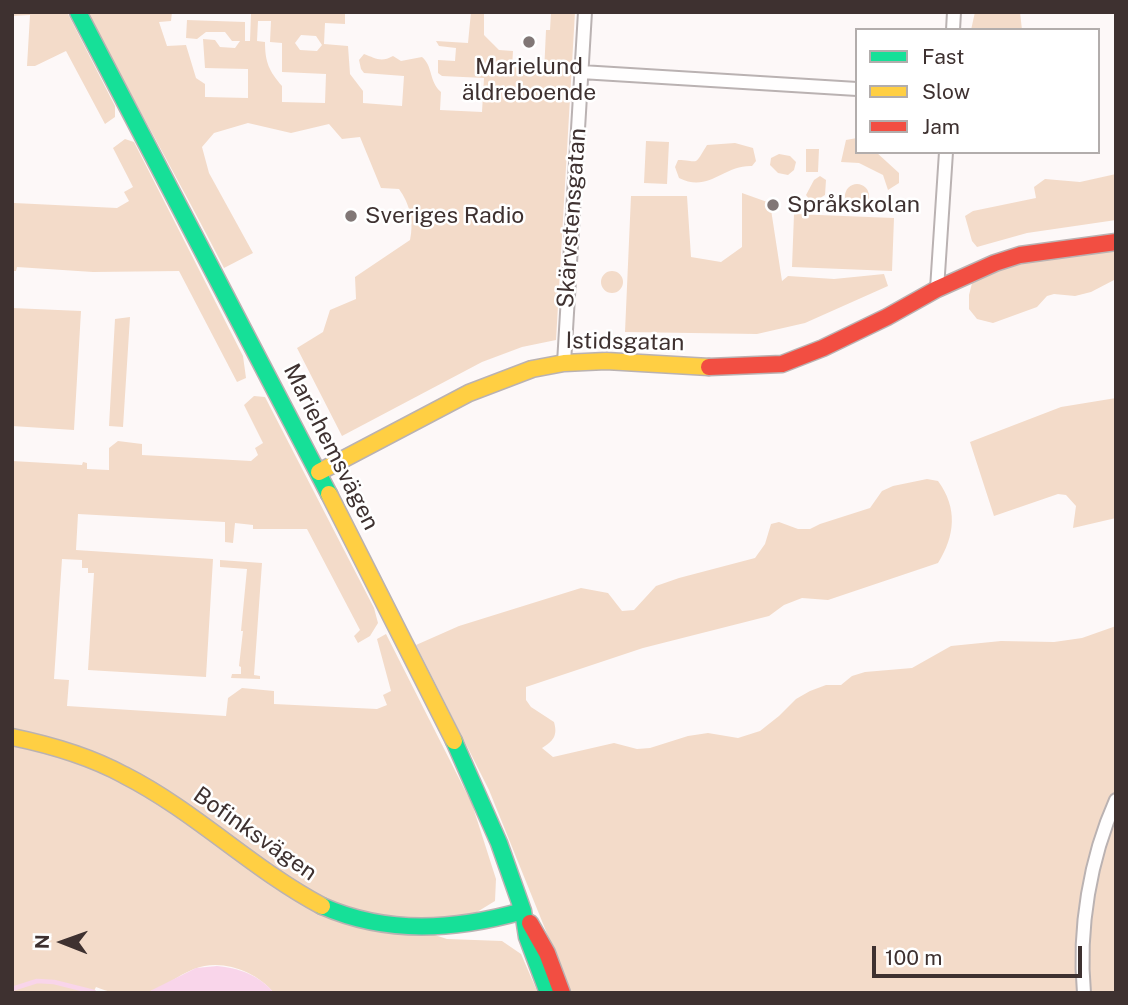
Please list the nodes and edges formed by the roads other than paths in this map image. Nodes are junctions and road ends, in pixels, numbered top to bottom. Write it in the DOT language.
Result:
graph roads {
  1 [pos="78,12"];
  2 [pos="585,12"];
  3 [pos="581,72"];
  4 [pos="855,89"];
  5 [pos="946,154"];
  6 [pos="1116,242"];
  7 [pos="937,289"];
  8 [pos="564,363"];
  9 [pos="319,472"];
  10 [pos="12,737"];
  11 [pos="1116,800"];
  12 [pos="523,911"];
  13 [pos="548,993"];
  14 [pos="562,993"];
  15 [pos="1084,993"];
  1 -- 9 [label="street, Mariehemsvägen"];
  2 -- 3 [label="street, Skärvstensgatan"];
  3 -- 4 [label="street"];
  3 -- 8 [label="street, Skärvstensgatan"];
  5 -- 7 [label="street"];
  6 -- 7 [label="street, Istidsgatan"];
  7 -- 8 [label="street, Istidsgatan"];
  8 -- 9 [label="street, Istidsgatan"];
  9 -- 12 [label="street, Mariehemsvägen"];
  10 -- 12 [label="street, Bofinksvägen"];
  11 -- 15 [label="street"];
  12 -- 13 [label="street, Mariehemsvägen"];
  12 -- 14 [label="street, Mariehemsvägen"];
}
